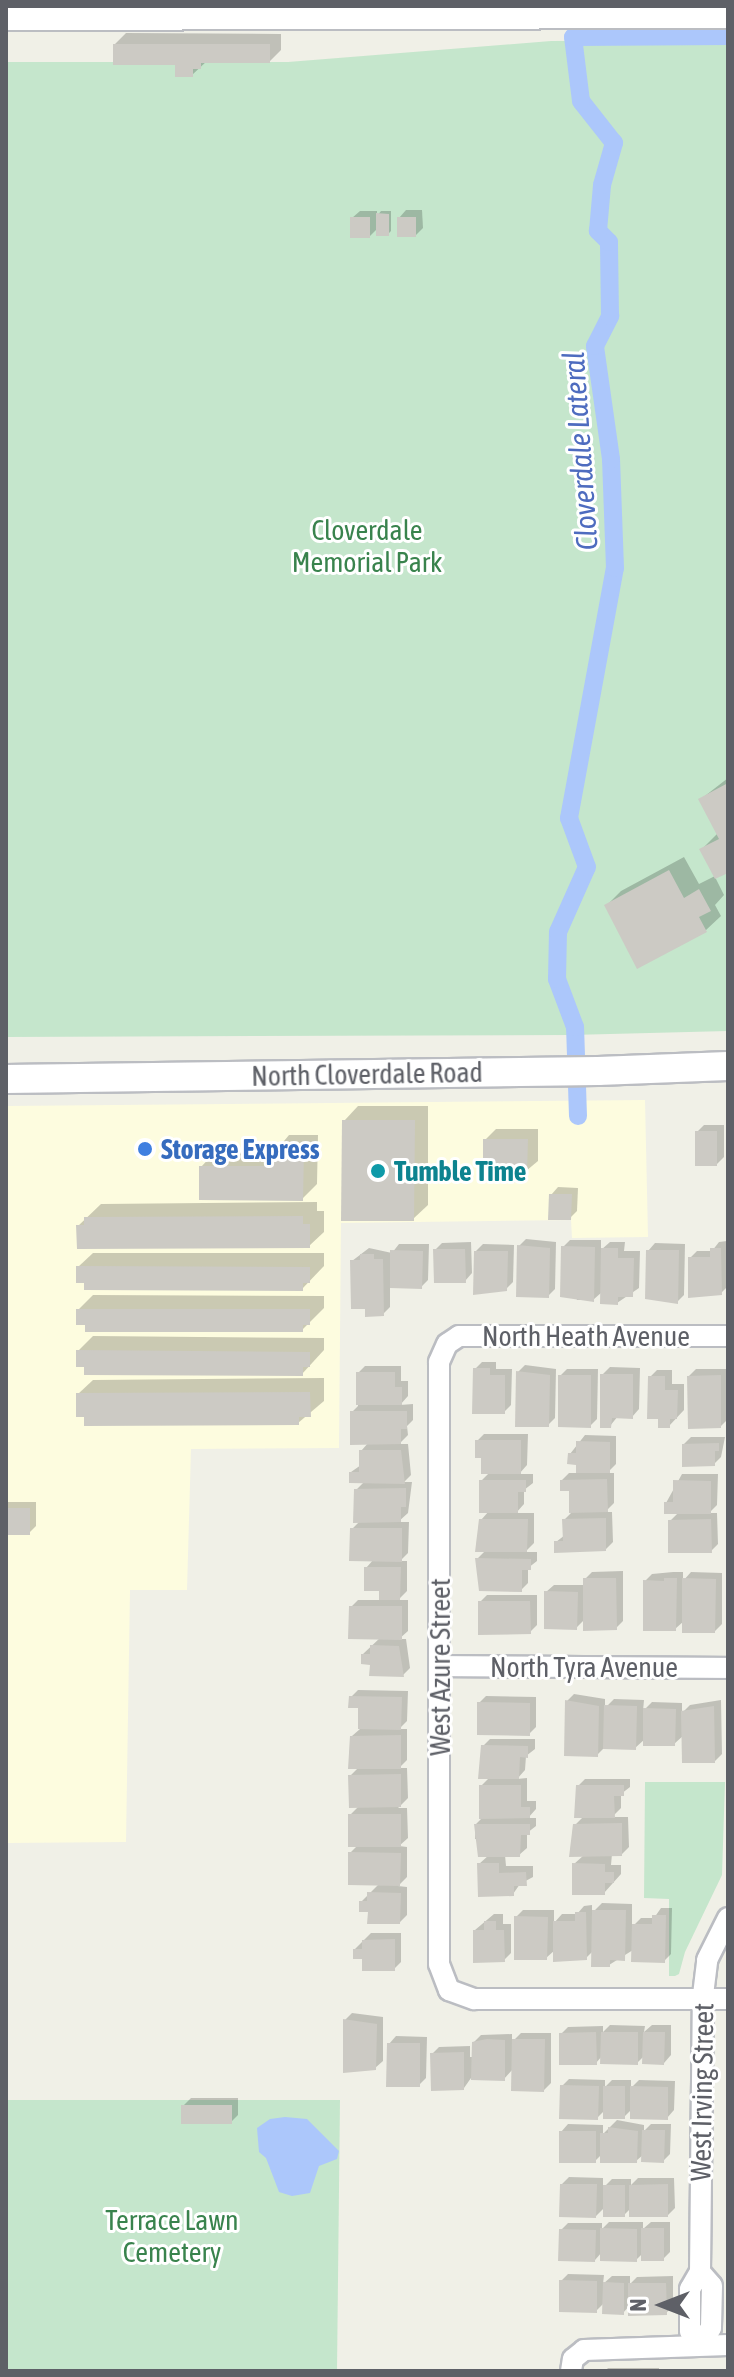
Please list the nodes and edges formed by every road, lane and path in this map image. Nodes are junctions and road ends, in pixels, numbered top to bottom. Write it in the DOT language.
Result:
graph roads {
  1 [pos="234,12"];
  2 [pos="488,12"];
  3 [pos="726,13"];
  4 [pos="6,18"];
  5 [pos="728,1066"];
  6 [pos="6,1079"];
  7 [pos="728,1336"];
  8 [pos="447,1344"];
  9 [pos="440,1666"];
  10 [pos="728,1668"];
  11 [pos="728,1918"];
  12 [pos="703,1999"];
  13 [pos="728,1999"];
  14 [pos="698,2345"];
  15 [pos="728,2345"];
  16 [pos="572,2365"];
  1 -- 2 [label="street"];
  1 -- 4 [label="street"];
  2 -- 3 [label="street"];
  5 -- 6 [label="main road, North Cloverdale Road"];
  7 -- 8 [label="street, North Heath Avenue"];
  8 -- 9 [label="street, West Azure Street"];
  9 -- 10 [label="street, North Tyra Avenue"];
  9 -- 12 [label="street, West Azure Street"];
  11 -- 12 [label="street, West Irving Street"];
  12 -- 13 [label="street"];
  12 -- 14 [label="street, West Irving Street"];
  14 -- 15 [label="street"];
  14 -- 16 [label="street"];
}
